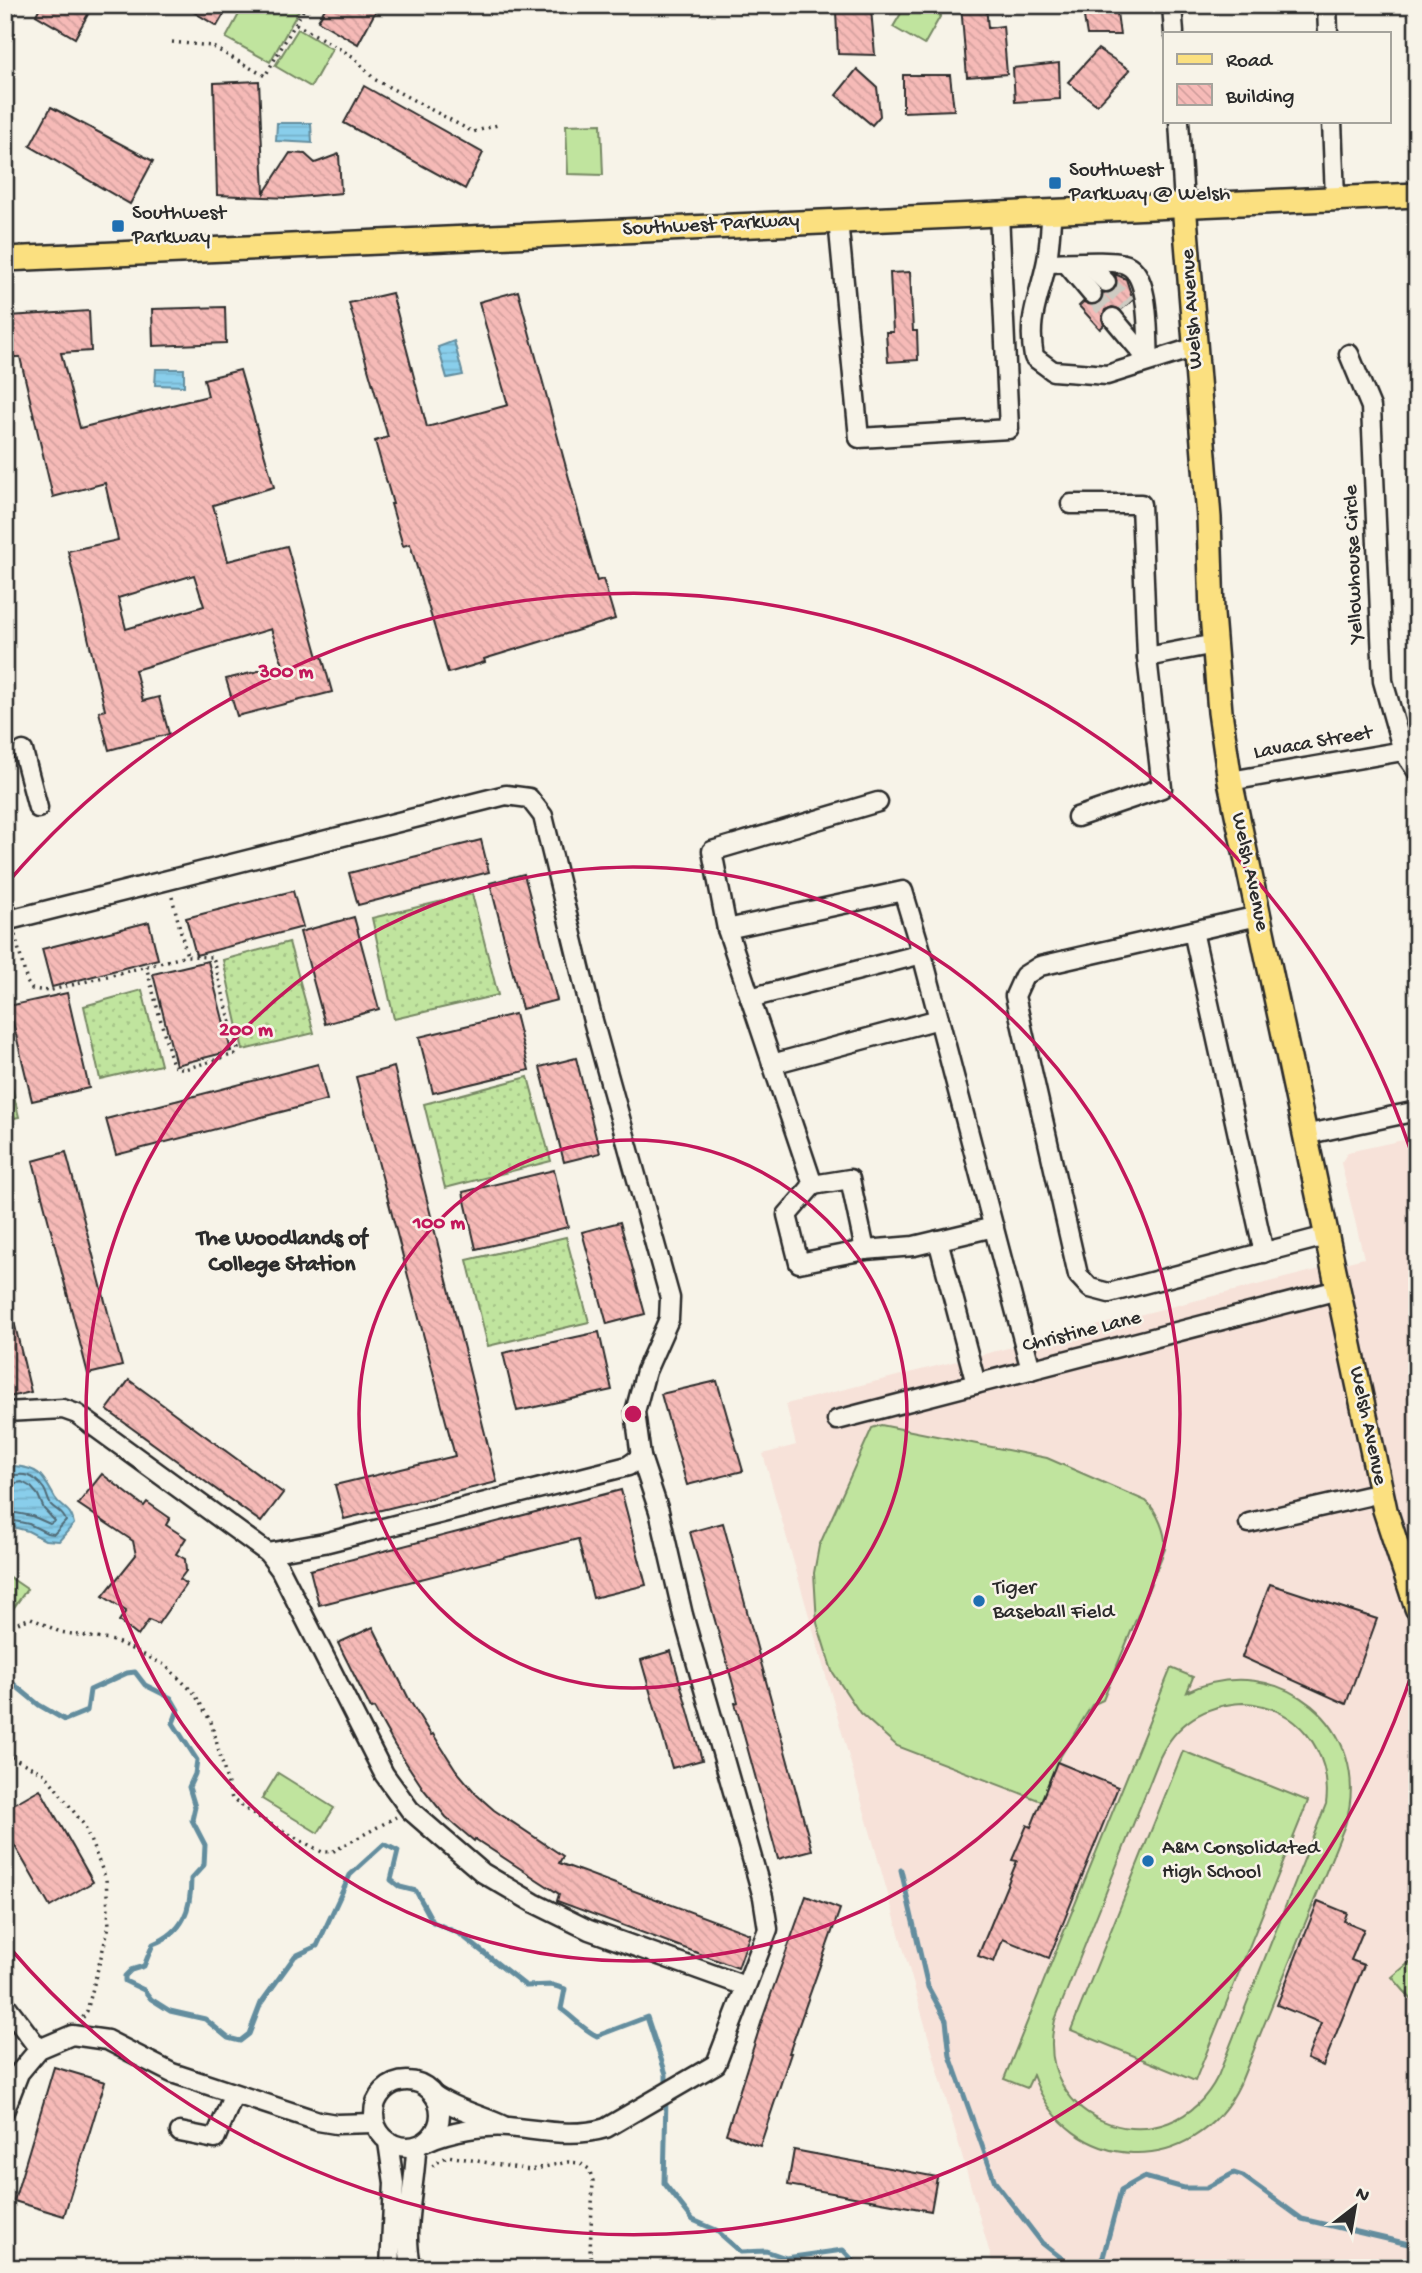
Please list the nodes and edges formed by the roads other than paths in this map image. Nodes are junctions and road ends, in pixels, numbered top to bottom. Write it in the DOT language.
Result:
graph roads {
  1 [pos="1172,5"];
  2 [pos="1327,5"];
  3 [pos="1174,32"];
  4 [pos="1328,32"];
  5 [pos="1180,122"];
  6 [pos="1332,122"];
  7 [pos="1417,195"];
  8 [pos="1335,198"];
  9 [pos="1184,204"];
  10 [pos="1052,210"];
  11 [pos="999,212"];
  12 [pos="838,220"];
  13 [pos="5,260"];
  14 [pos="1066,263"];
  15 [pos="1087,263"];
  16 [pos="1046,264"];
  17 [pos="1128,304"];
  18 [pos="1113,318"];
  19 [pos="1146,321"];
  20 [pos="1196,347"];
  21 [pos="1349,354"];
  22 [pos="1149,361"];
  23 [pos="1071,504"];
  24 [pos="1215,644"];
  25 [pos="1147,657"];
  26 [pos="23,751"];
  27 [pos="1403,751"];
  28 [pos="1417,771"];
  29 [pos="1230,781"];
  30 [pos="878,802"];
  31 [pos="38,808"];
  32 [pos="1077,817"];
  33 [pos="1258,916"];
  34 [pos="8,920"];
  35 [pos="727,929"];
  36 [pos="1193,931"];
  37 [pos="922,954"];
  38 [pos="750,998"];
  39 [pos="939,1019"];
  40 [pos="772,1064"];
  41 [pos="1417,1111"];
  42 [pos="1304,1135"];
  43 [pos="813,1185"];
  44 [pos="994,1227"];
  45 [pos="1326,1236"];
  46 [pos="938,1240"];
  47 [pos="865,1250"];
  48 [pos="1264,1253"];
  49 [pos="1338,1290"];
  50 [pos="1031,1370"];
  51 [pos="976,1384"];
  52 [pos="5,1412"];
  53 [pos="837,1420"];
  54 [pos="641,1457"];
  55 [pos="1381,1493"];
  56 [pos="1250,1523"];
  57 [pos="268,1553"];
  58 [pos="1417,1608"];
  59 [pos="745,1986"];
  60 [pos="5,2004"];
  61 [pos="39,2049"];
  62 [pos="234,2094"];
  63 [pos="434,2095"];
  64 [pos="5,2109"];
  65 [pos="374,2123"];
  66 [pos="504,2126"];
  67 [pos="180,2132"];
  68 [pos="388,2142"];
  69 [pos="422,2144"];
  70 [pos="390,2268"];
  71 [pos="412,2268"];
  1 -- 3 [label="street"];
  2 -- 4 [label="street"];
  5 -- 9 [label="street, Welsh Avenue"];
  6 -- 8 [label="street"];
  7 -- 8 [label="main road, Southwest Parkway"];
  8 -- 9 [label="main road, Southwest Parkway"];
  9 -- 10 [label="main road, Southwest Parkway"];
  9 -- 20 [label="main road, Welsh Avenue"];
  10 -- 11 [label="main road, Southwest Parkway"];
  10 -- 16 [label="street"];
  11 -- 12 [label="main road, Southwest Parkway"];
  11 -- 12 [label="street"];
  12 -- 13 [label="main road, Southwest Parkway"];
  14 -- 15 [label="street"];
  14 -- 15 [label="street"];
  14 -- 16 [label="street"];
  15 -- 19 [label="street"];
  16 -- 22 [label="street"];
  17 -- 19 [label="street"];
  18 -- 22 [label="street"];
  19 -- 22 [label="street"];
  20 -- 22 [label="street"];
  20 -- 24 [label="main road, Welsh Avenue"];
  21 -- 27 [label="street, Yellowhouse Circle"];
  23 -- 25 [label="street"];
  24 -- 25 [label="street"];
  24 -- 29 [label="main road, Welsh Avenue"];
  25 -- 32 [label="street"];
  26 -- 31 [label="street"];
  27 -- 28 [label="street, Yellowhouse Circle"];
  27 -- 29 [label="street, Lavaca Street"];
  29 -- 33 [label="main road, Welsh Avenue"];
  30 -- 35 [label="street"];
  33 -- 36 [label="street"];
  33 -- 42 [label="main road, Welsh Avenue"];
  34 -- 54 [label="street"];
  35 -- 37 [label="street"];
  35 -- 38 [label="street"];
  36 -- 48 [label="street"];
  36 -- 48 [label="street"];
  37 -- 38 [label="street"];
  37 -- 39 [label="street"];
  38 -- 40 [label="street"];
  39 -- 40 [label="street"];
  39 -- 44 [label="street"];
  40 -- 43 [label="street"];
  41 -- 42 [label="street"];
  42 -- 45 [label="main road, Welsh Avenue"];
  43 -- 47 [label="street"];
  43 -- 47 [label="street"];
  44 -- 46 [label="street"];
  44 -- 50 [label="street"];
  45 -- 48 [label="street"];
  45 -- 49 [label="main road, Welsh Avenue"];
  46 -- 47 [label="street"];
  46 -- 51 [label="street"];
  49 -- 50 [label="street, Christine Lane"];
  49 -- 55 [label="main road, Welsh Avenue"];
  50 -- 51 [label="street, Christine Lane"];
  51 -- 53 [label="street, Christine Lane"];
  52 -- 57 [label="street"];
  54 -- 57 [label="street"];
  54 -- 59 [label="street"];
  55 -- 56 [label="street"];
  55 -- 58 [label="main road, Welsh Avenue"];
  57 -- 59 [label="street"];
  59 -- 66 [label="street"];
  60 -- 61 [label="street"];
  61 -- 62 [label="street"];
  61 -- 64 [label="street"];
  62 -- 65 [label="street"];
  62 -- 67 [label="street"];
  63 -- 65 [label="street"];
  63 -- 66 [label="street"];
  63 -- 69 [label="street"];
  65 -- 68 [label="street"];
  66 -- 69 [label="street"];
  68 -- 69 [label="street"];
  68 -- 70 [label="street"];
  69 -- 71 [label="street"];
}
